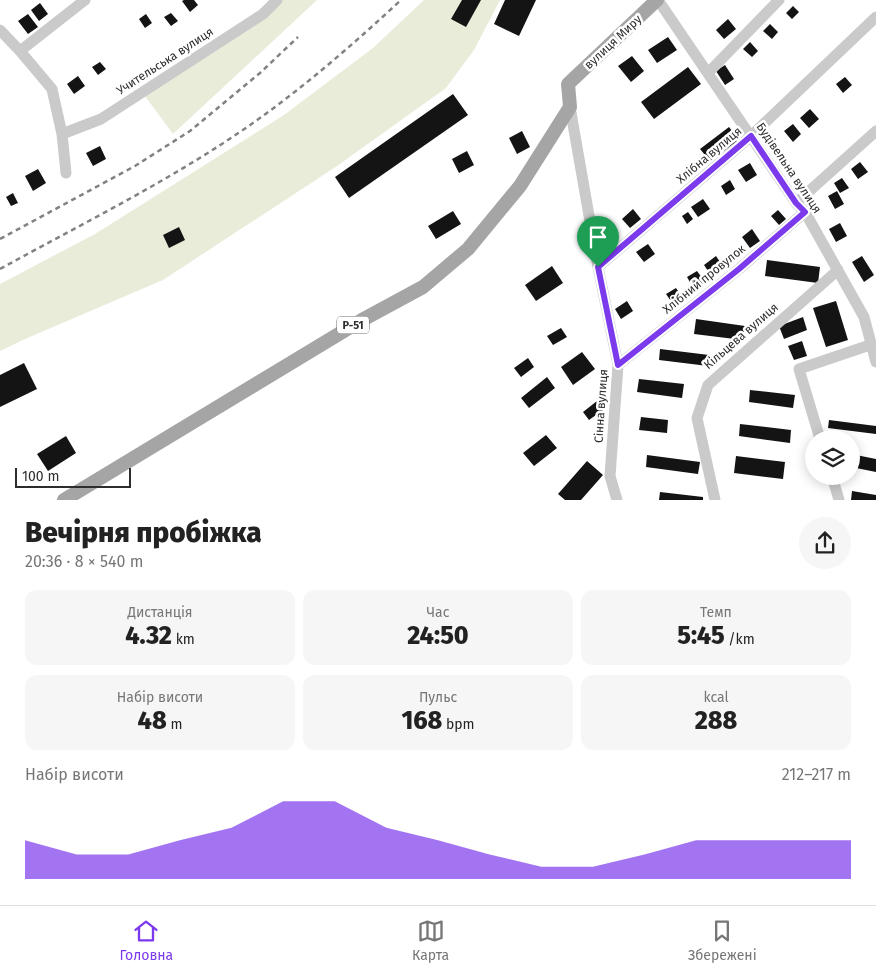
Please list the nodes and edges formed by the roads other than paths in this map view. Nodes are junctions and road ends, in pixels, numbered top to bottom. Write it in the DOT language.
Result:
graph roads {
  1 [pos="85,0"];
  2 [pos="277,0"];
  3 [pos="658,0"];
  4 [pos="779,0"];
  5 [pos="876,18"];
  6 [pos="0,30"];
  7 [pos="20,51"];
  8 [pos="708,73"];
  9 [pos="570,107"];
  10 [pos="876,131"];
  11 [pos="62,134"];
  12 [pos="751,136"];
  13 [pos="66,173"];
  14 [pos="796,203"];
  15 [pos="805,212"];
  16 [pos="598,267"];
  17 [pos="838,270"];
  18 [pos="864,317"];
  19 [pos="876,317"];
  20 [pos="870,345"];
  21 [pos="876,362"];
  22 [pos="618,365"];
  23 [pos="817,430"];
  24 [pos="835,485"];
  25 [pos="64,500"];
  26 [pos="617,500"];
  27 [pos="715,500"];
  28 [pos="839,500"];
  1 -- 7 [label="street"];
  2 -- 11 [label="street, Учительська вулиця"];
  3 -- 8 [label="street, Будівельна вулиця"];
  3 -- 9 [label="main road, вулиця Миру"];
  4 -- 8 [label="street"];
  5 -- 12 [label="street, Хлібна вулиця"];
  6 -- 7 [label="street"];
  7 -- 11 [label="street"];
  8 -- 12 [label="street, Будівельна вулиця"];
  9 -- 16 [label="street, Сінна вулиця"];
  9 -- 25 [label="main road, Р-51"];
  10 -- 14 [label="street"];
  11 -- 13 [label="street"];
  12 -- 14 [label="street, Будівельна вулиця"];
  12 -- 16 [label="street, Хлібна вулиця"];
  14 -- 15 [label="street, Будівельна вулиця"];
  15 -- 17 [label="street, Будівельна вулиця"];
  15 -- 22 [label="street, Хлібний провулок"];
  16 -- 22 [label="street, Сінна вулиця"];
  17 -- 18 [label="street, Будівельна вулиця"];
  17 -- 27 [label="street, Кільцева вулиця"];
  18 -- 19 [label="street"];
  18 -- 20 [label="street, Будівельна вулиця"];
  20 -- 21 [label="street, Будівельна вулиця"];
  20 -- 23 [label="street"];
  22 -- 26 [label="street, Сінна вулиця"];
  24 -- 28 [label="street"];
}
